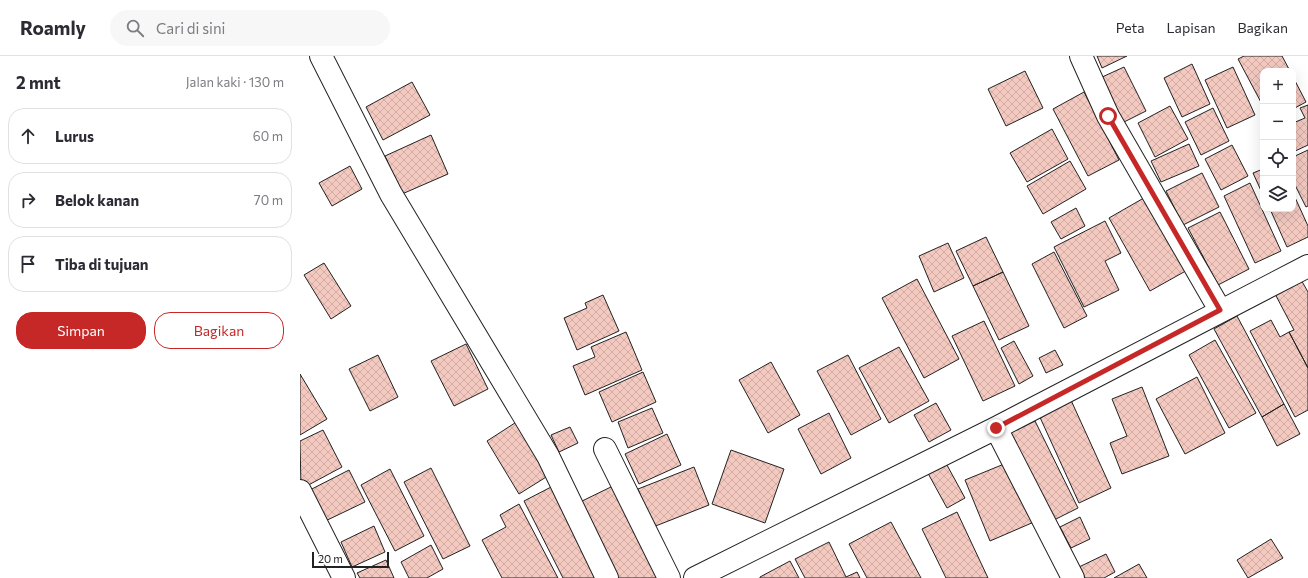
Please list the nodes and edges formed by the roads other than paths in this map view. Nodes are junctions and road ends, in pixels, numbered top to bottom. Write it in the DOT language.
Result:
graph roads {
  1 [pos="322,56"];
  2 [pos="1080,56"];
  3 [pos="1308,266"];
  4 [pos="1220,310"];
  5 [pos="996,428"];
  6 [pos="605,449"];
  7 [pos="300,491"];
  8 [pos="344,578"];
  9 [pos="607,578"];
  10 [pos="669,578"];
  11 [pos="695,578"];
  12 [pos="1073,578"];
  1 -- 9 [label="street"];
  2 -- 4 [label="street"];
  3 -- 4 [label="street"];
  4 -- 5 [label="street"];
  5 -- 11 [label="street"];
  5 -- 12 [label="street"];
  6 -- 10 [label="street"];
  7 -- 8 [label="street"];
}
